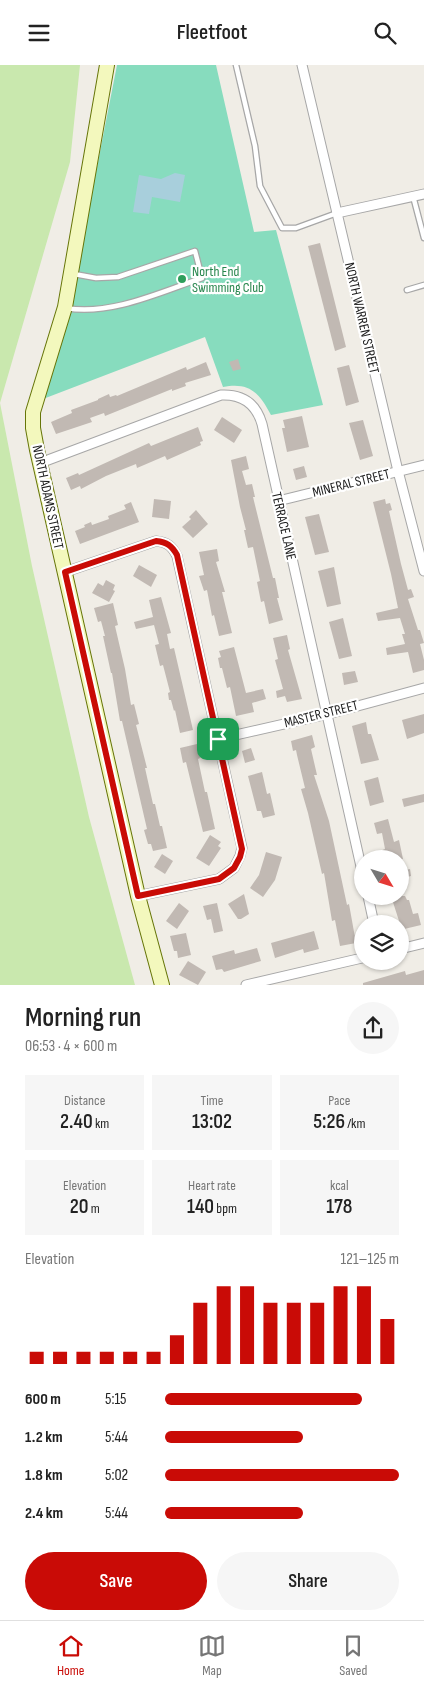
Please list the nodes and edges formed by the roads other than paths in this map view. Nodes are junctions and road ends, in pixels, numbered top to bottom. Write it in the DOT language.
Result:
graph roads {
  1 [pos="107,65"];
  2 [pos="236,65"];
  3 [pos="302,65"];
  4 [pos="424,193"];
  5 [pos="413,196"];
  6 [pos="337,213"];
  7 [pos="424,238"];
  8 [pos="71,274"];
  9 [pos="424,285"];
  10 [pos="407,290"];
  11 [pos="65,307"];
  12 [pos="40,463"];
  13 [pos="424,465"];
  14 [pos="398,471"];
  15 [pos="278,501"];
  16 [pos="424,571"];
  17 [pos="65,572"];
  18 [pos="424,688"];
  19 [pos="328,714"];
  20 [pos="218,739"];
  21 [pos="357,850"];
  22 [pos="138,896"];
  23 [pos="424,943"];
  24 [pos="409,947"];
  25 [pos="354,960"];
  26 [pos="162,985"];
  27 [pos="246,985"];
  1 -- 8 [label="street, NORTH ADAMS STREET"];
  2 -- 6 [label="lane"];
  3 -- 6 [label="street, NORTH WARREN STREET"];
  4 -- 5 [label="street"];
  5 -- 6 [label="street"];
  5 -- 7 [label="lane"];
  6 -- 14 [label="street, NORTH WARREN STREET"];
  8 -- 11 [label="street, NORTH ADAMS STREET"];
  8 -- 11 [label="lane"];
  9 -- 10 [label="lane"];
  11 -- 12 [label="street, NORTH ADAMS STREET"];
  12 -- 15 [label="street, TERRACE LANE"];
  12 -- 17 [label="street, NORTH ADAMS STREET"];
  13 -- 14 [label="street, MINERAL STREET"];
  14 -- 15 [label="street, MINERAL STREET"];
  14 -- 16 [label="street, NORTH WARREN STREET"];
  15 -- 19 [label="street, TERRACE LANE"];
  17 -- 20 [label="street"];
  17 -- 22 [label="street, NORTH ADAMS STREET"];
  18 -- 19 [label="street, MASTER STREET"];
  19 -- 20 [label="street, MASTER STREET"];
  19 -- 21 [label="street, TERRACE LANE"];
  20 -- 22 [label="street"];
  22 -- 26 [label="street, NORTH ADAMS STREET"];
  23 -- 24 [label="street"];
  25 -- 27 [label="street"];
}
